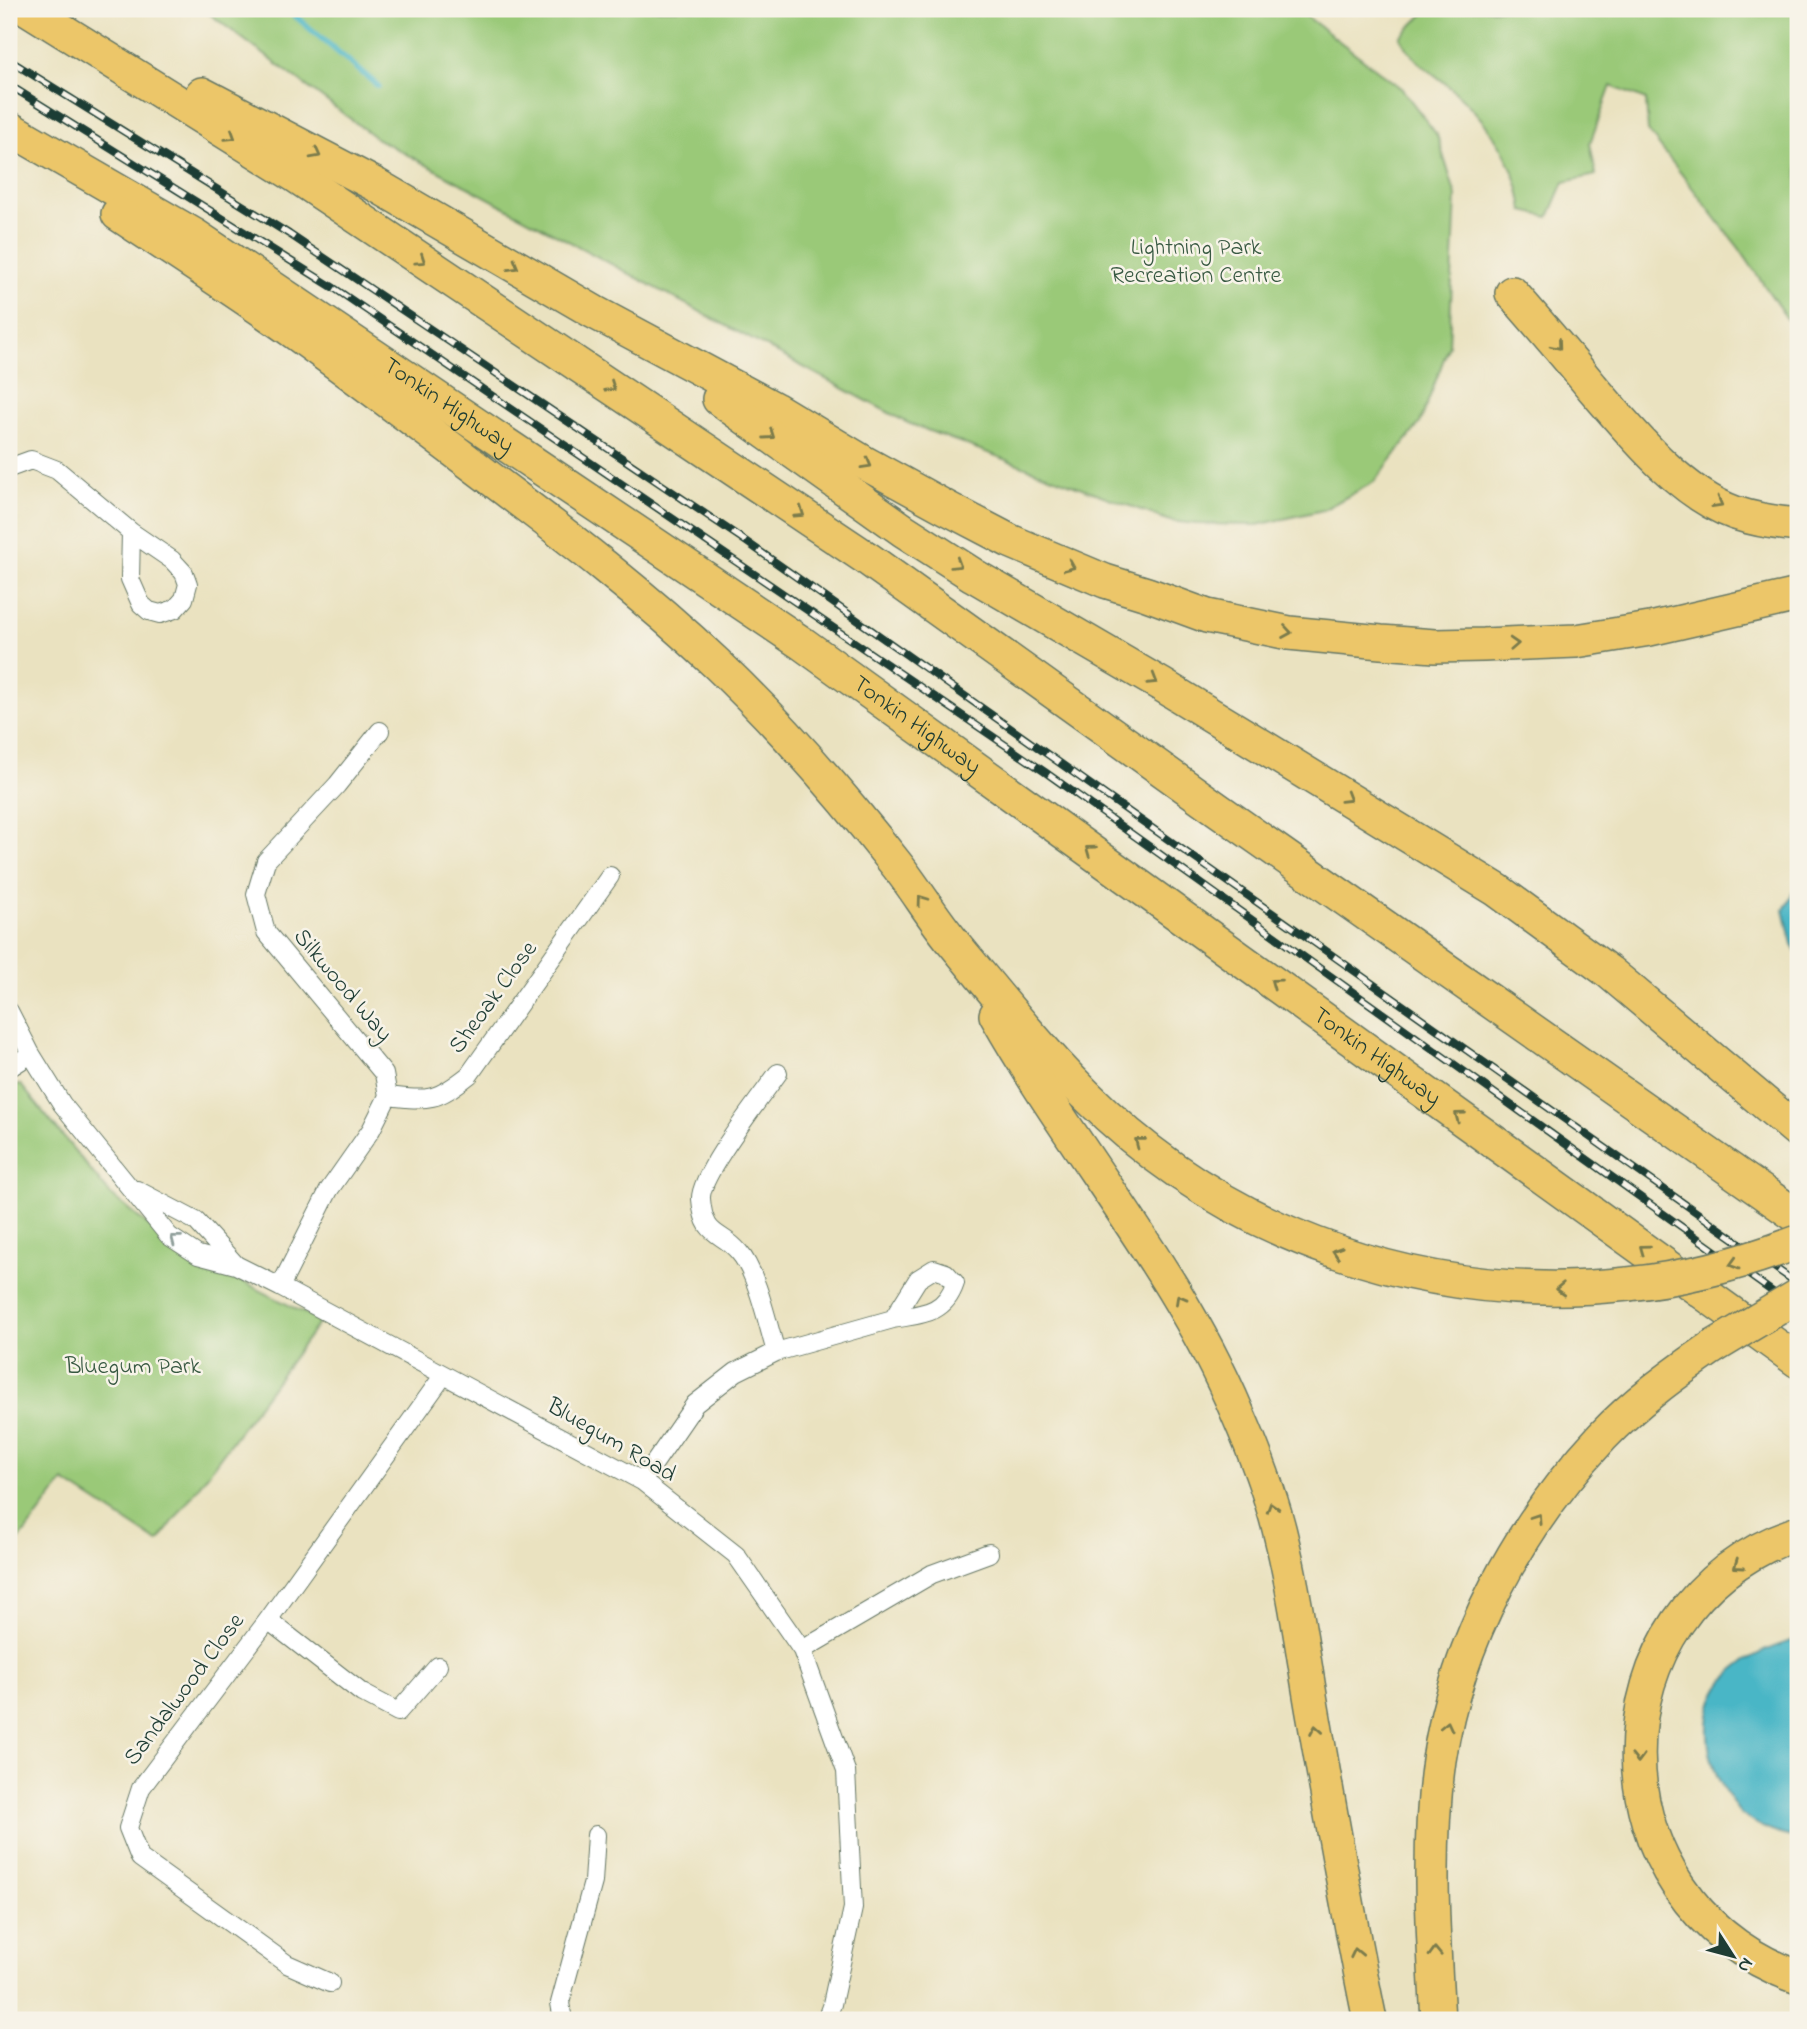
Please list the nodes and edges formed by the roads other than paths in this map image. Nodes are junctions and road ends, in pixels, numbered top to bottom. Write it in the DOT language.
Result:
graph roads {
  1 [pos="28,9"];
  2 [pos="39,9"];
  3 [pos="9,128"];
  4 [pos="9,141"];
  5 [pos="1512,293"];
  6 [pos="594,312"];
  7 [pos="9,468"];
  8 [pos="1798,525"];
  9 [pos="131,532"];
  10 [pos="1798,595"];
  11 [pos="380,731"];
  12 [pos="610,876"];
  13 [pos="957,947"];
  14 [pos="9,1011"];
  15 [pos="31,1054"];
  16 [pos="9,1068"];
  17 [pos="778,1073"];
  18 [pos="388,1096"];
  19 [pos="1798,1130"];
  20 [pos="131,1186"];
  21 [pos="1798,1217"];
  22 [pos="1798,1242"];
  23 [pos="236,1265"];
  24 [pos="280,1287"];
  25 [pos="1798,1296"];
  26 [pos="893,1319"];
  27 [pos="776,1352"];
  28 [pos="1798,1361"];
  29 [pos="443,1376"];
  30 [pos="642,1481"];
  31 [pos="1798,1533"];
  32 [pos="989,1553"];
  33 [pos="268,1620"];
  34 [pos="802,1650"];
  35 [pos="438,1667"];
  36 [pos="596,1835"];
  37 [pos="1798,1977"];
  38 [pos="330,1983"];
  39 [pos="563,2020"];
  40 [pos="826,2020"];
  41 [pos="1370,2020"];
  42 [pos="1438,2020"];
  1 -- 21 [label="highway, one-way"];
  2 -- 6 [label="highway, one-way"];
  28 -- 3 [label="highway, Tonkin Highway, one-way"];
  13 -- 4 [label="highway, one-way"];
  5 -- 8 [label="highway, one-way"];
  6 -- 10 [label="highway, one-way"];
  6 -- 19 [label="highway, one-way"];
  7 -- 9 [label="street"];
  9 -- 9 [label="street"];
  11 -- 18 [label="street, Silkwood Way"];
  12 -- 18 [label="street, Sheoak Close"];
  22 -- 13 [label="highway, one-way, bridge"];
  41 -- 13 [label="highway, one-way"];
  14 -- 15 [label="street, Bluegum Road"];
  15 -- 16 [label="street"];
  15 -- 20 [label="street, Bluegum Road"];
  17 -- 27 [label="street"];
  18 -- 24 [label="street"];
  20 -- 23 [label="street, Bluegum Road"];
  23 -- 20 [label="street, Bluegum Road, one-way"];
  23 -- 24 [label="street, Bluegum Road"];
  24 -- 29 [label="street, Bluegum Road"];
  42 -- 25 [label="highway, one-way, bridge"];
  26 -- 27 [label="street"];
  27 -- 30 [label="street"];
  29 -- 30 [label="street, Bluegum Road"];
  29 -- 33 [label="street, Sandalwood Close"];
  30 -- 34 [label="street, Bluegum Road"];
  31 -- 37 [label="highway, one-way"];
  32 -- 34 [label="street"];
  33 -- 35 [label="street"];
  33 -- 38 [label="street, Sandalwood Close"];
  34 -- 40 [label="street, Bluegum Road"];
  36 -- 39 [label="street"];
}
